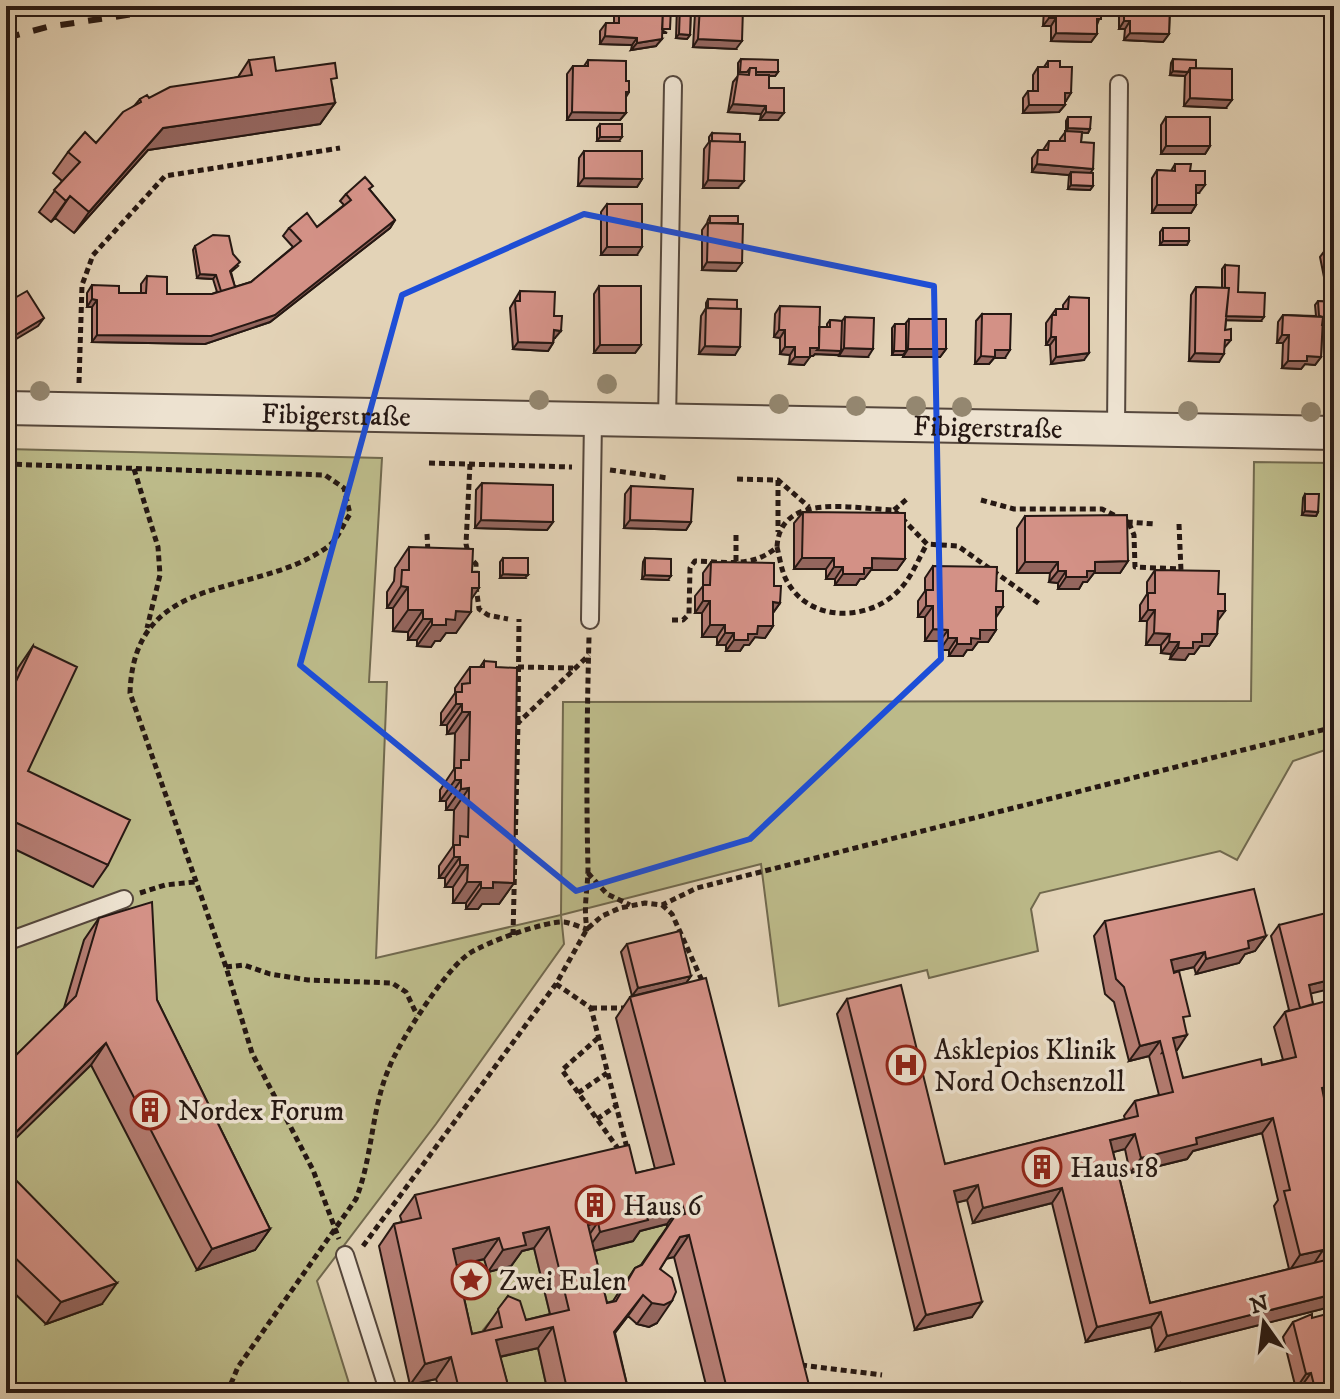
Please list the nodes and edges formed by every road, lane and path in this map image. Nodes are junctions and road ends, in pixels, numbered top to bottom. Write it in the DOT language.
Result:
graph roads {
  1 [pos="1119,84"];
  2 [pos="673,85"];
  3 [pos="340,148"];
  4 [pos="6,408"];
  5 [pos="79,409"];
  6 [pos="593,420"];
  7 [pos="667,421"];
  8 [pos="1116,429"];
  9 [pos="1334,433"];
  10 [pos="429,463"];
  11 [pos="6,464"];
  12 [pos="470,464"];
  13 [pos="592,467"];
  14 [pos="134,469"];
  15 [pos="668,478"];
  16 [pos="737,479"];
  17 [pos="778,480"];
  18 [pos="907,499"];
  19 [pos="981,500"];
  20 [pos="809,507"];
  21 [pos="894,510"];
  22 [pos="1128,522"];
  23 [pos="1155,524"];
  24 [pos="1179,524"];
  25 [pos="778,533"];
  26 [pos="427,534"];
  27 [pos="736,535"];
  28 [pos="927,544"];
  29 [pos="777,547"];
  30 [pos="428,557"];
  31 [pos="441,557"];
  32 [pos="455,557"];
  33 [pos="469,557"];
  34 [pos="428,565"];
  35 [pos="736,566"];
  36 [pos="1041,605"];
  37 [pos="508,619"];
  38 [pos="519,619"];
  39 [pos="590,620"];
  40 [pos="672,620"];
  41 [pos="147,629"];
  42 [pos="589,655"];
  43 [pos="518,667"];
  44 [pos="574,668"];
  45 [pos="518,723"];
  46 [pos="1334,727"];
  47 [pos="588,872"];
  48 [pos="195,882"];
  49 [pos="124,899"];
  50 [pos="662,905"];
  51 [pos="632,906"];
  52 [pos="587,929"];
  53 [pos="513,935"];
  54 [pos="6,942"];
  55 [pos="226,967"];
  56 [pos="556,984"];
  57 [pos="705,986"];
  58 [pos="591,1008"];
  59 [pos="643,1008"];
  60 [pos="417,1015"];
  61 [pos="598,1038"];
  62 [pos="607,1073"];
  63 [pos="578,1093"];
  64 [pos="616,1106"];
  65 [pos="597,1119"];
  66 [pos="335,1225"];
  67 [pos="345,1255"];
  68 [pos="351,1272"];
  69 [pos="798,1364"];
  70 [pos="882,1375"];
  71 [pos="424,1382"];
  72 [pos="227,1393"];
  73 [pos="389,1393"];
  74 [pos="410,1393"];
  1 -- 8 [label="lane"];
  2 -- 7 [label="lane"];
  3 -- 5 [label="path"];
  4 -- 5 [label="street, Fibigerstraße"];
  5 -- 6 [label="street, Fibigerstraße"];
  6 -- 7 [label="street, Fibigerstraße"];
  6 -- 13 [label="lane"];
  7 -- 8 [label="street, Fibigerstraße"];
  8 -- 9 [label="street, Fibigerstraße"];
  10 -- 12 [label="path"];
  11 -- 14 [label="path"];
  12 -- 13 [label="path"];
  12 -- 33 [label="path"];
  13 -- 15 [label="path"];
  13 -- 39 [label="lane"];
  14 -- 41 [label="path"];
  14 -- 41 [label="path"];
  16 -- 17 [label="path"];
  17 -- 20 [label="path"];
  17 -- 25 [label="path"];
  18 -- 21 [label="path"];
  19 -- 22 [label="path"];
  20 -- 21 [label="path"];
  20 -- 25 [label="path"];
  21 -- 28 [label="path"];
  22 -- 23 [label="path"];
  22 -- 24 [label="path"];
  25 -- 29 [label="path"];
  26 -- 30 [label="path"];
  27 -- 35 [label="path"];
  28 -- 29 [label="path"];
  28 -- 36 [label="path"];
  29 -- 35 [label="path"];
  30 -- 31 [label="path"];
  30 -- 34 [label="path"];
  32 -- 33 [label="path"];
  33 -- 37 [label="path"];
  35 -- 40 [label="path"];
  38 -- 43 [label="path"];
  39 -- 42 [label="path"];
  41 -- 48 [label="path"];
  42 -- 44 [label="path"];
  42 -- 47 [label="path"];
  43 -- 44 [label="path"];
  43 -- 45 [label="path"];
  44 -- 45 [label="path"];
  45 -- 53 [label="path"];
  46 -- 50 [label="path"];
  47 -- 51 [label="path"];
  47 -- 52 [label="path"];
  48 -- 49 [label="path"];
  48 -- 55 [label="path"];
  49 -- 54 [label="lane"];
  50 -- 51 [label="path"];
  50 -- 57 [label="path"];
  51 -- 52 [label="path"];
  52 -- 53 [label="path"];
  52 -- 56 [label="path"];
  53 -- 60 [label="path"];
  55 -- 60 [label="path"];
  55 -- 66 [label="path"];
  56 -- 58 [label="path"];
  56 -- 68 [label="path"];
  58 -- 59 [label="path"];
  58 -- 61 [label="path"];
  60 -- 66 [label="path"];
  61 -- 62 [label="path"];
  61 -- 63 [label="path"];
  62 -- 63 [label="path"];
  62 -- 64 [label="path"];
  63 -- 65 [label="path"];
  64 -- 65 [label="path"];
  64 -- 65 [label="path"];
  66 -- 72 [label="path"];
  67 -- 68 [label="lane"];
  68 -- 73 [label="lane"];
  69 -- 70 [label="path"];
  71 -- 74 [label="path"];
}
